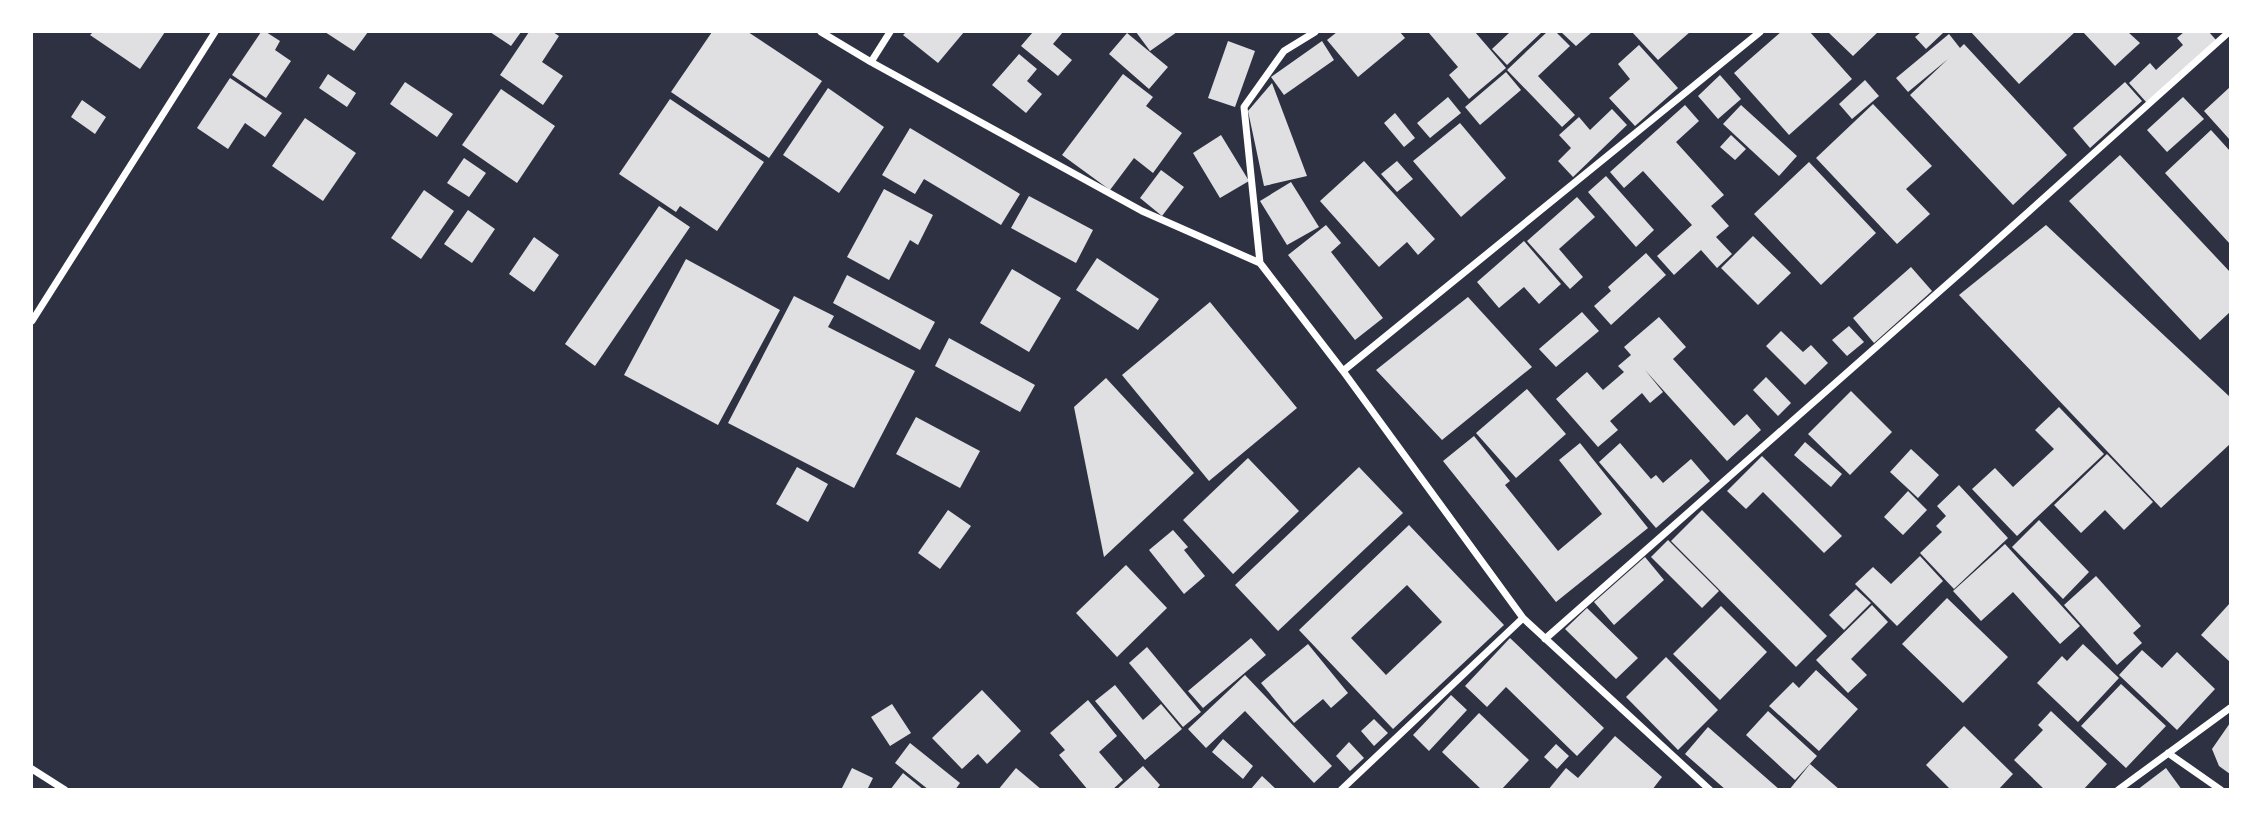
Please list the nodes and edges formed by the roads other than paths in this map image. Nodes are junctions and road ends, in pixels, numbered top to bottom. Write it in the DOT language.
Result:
graph roads {
  1 [pos="215,32"];
  2 [pos="821,32"];
  3 [pos="890,32"];
  4 [pos="1315,32"];
  5 [pos="1760,32"];
  6 [pos="2229,32"];
  7 [pos="871,62"];
  8 [pos="1260,263"];
  9 [pos="32,321"];
  10 [pos="1343,371"];
  11 [pos="1523,618"];
  12 [pos="1545,639"];
  13 [pos="2231,708"];
  14 [pos="2168,753"];
  15 [pos="32,769"];
  16 [pos="65,789"];
  17 [pos="1341,789"];
  18 [pos="1710,789"];
  19 [pos="2118,789"];
  20 [pos="2221,789"];
  1 -- 9 [label="street"];
  2 -- 7 [label="street"];
  3 -- 7 [label="street"];
  4 -- 8 [label="street"];
  5 -- 10 [label="street"];
  6 -- 12 [label="street"];
  7 -- 8 [label="street"];
  8 -- 10 [label="street"];
  10 -- 11 [label="street"];
  11 -- 12 [label="street"];
  11 -- 17 [label="street"];
  12 -- 18 [label="street"];
  13 -- 14 [label="street"];
  14 -- 19 [label="street"];
  14 -- 20 [label="street"];
  15 -- 16 [label="street"];
}
